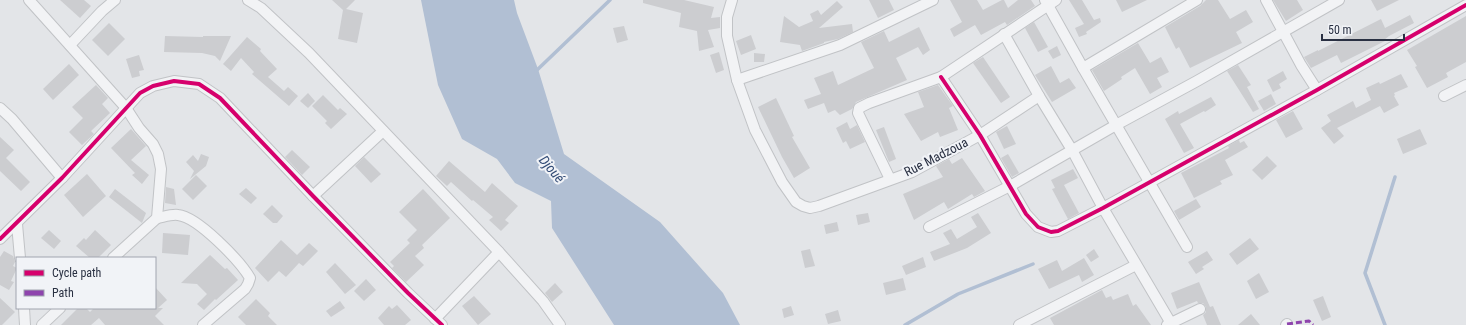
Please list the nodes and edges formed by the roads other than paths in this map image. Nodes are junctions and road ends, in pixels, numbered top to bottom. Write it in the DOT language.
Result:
graph roads {
  1 [pos="29,0"];
  2 [pos="115,0"];
  3 [pos="248,0"];
  4 [pos="732,0"];
  5 [pos="933,0"];
  6 [pos="1197,0"];
  7 [pos="1266,0"];
  8 [pos="1339,0"];
  9 [pos="1050,2"];
  10 [pos="264,4"];
  11 [pos="1466,5"];
  12 [pos="1283,32"];
  13 [pos="1004,34"];
  14 [pos="70,45"];
  15 [pos="1083,68"];
  16 [pos="941,77"];
  17 [pos="737,80"];
  18 [pos="1466,85"];
  19 [pos="1317,90"];
  20 [pos="1039,96"];
  21 [pos="1444,96"];
  22 [pos="0,108"];
  23 [pos="126,108"];
  24 [pos="1116,125"];
  25 [pos="383,131"];
  26 [pos="980,135"];
  27 [pos="1072,150"];
  28 [pos="62,178"];
  29 [pos="890,179"];
  30 [pos="1149,182"];
  31 [pos="1010,186"];
  32 [pos="313,196"];
  33 [pos="1103,208"];
  34 [pos="157,218"];
  35 [pos="17,224"];
  36 [pos="929,227"];
  37 [pos="0,239"];
  38 [pos="1187,248"];
  39 [pos="499,252"];
  40 [pos="20,257"];
  41 [pos="114,257"];
  42 [pos="1136,266"];
  43 [pos="24,309"];
  44 [pos="59,309"];
  45 [pos="1200,309"];
  46 [pos="439,322"];
  47 [pos="1170,324"];
  48 [pos="25,325"];
  49 [pos="42,325"];
  50 [pos="203,325"];
  51 [pos="560,325"];
  52 [pos="1019,325"];
  1 -- 14 [label="street"];
  2 -- 14 [label="street"];
  3 -- 10 [label="street"];
  4 -- 17 [label="street"];
  5 -- 17 [label="street"];
  6 -- 15 [label="street"];
  7 -- 12 [label="street"];
  8 -- 12 [label="street"];
  9 -- 13 [label="street"];
  9 -- 15 [label="street"];
  10 -- 25 [label="street"];
  11 -- 19 [label="street"];
  12 -- 19 [label="street"];
  12 -- 24 [label="street"];
  13 -- 16 [label="street"];
  13 -- 20 [label="street"];
  14 -- 23 [label="street"];
  15 -- 24 [label="street"];
  16 -- 26 [label="street"];
  16 -- 29 [label="street"];
  17 -- 29 [label="street, Rue Madzoua"];
  18 -- 21 [label="street"];
  19 -- 30 [label="street"];
  20 -- 26 [label="street, Rue Madzoua"];
  20 -- 27 [label="street"];
  22 -- 28 [label="street"];
  23 -- 28 [label="street"];
  23 -- 32 [label="street"];
  23 -- 34 [label="street"];
  24 -- 27 [label="street"];
  24 -- 30 [label="street"];
  25 -- 32 [label="street"];
  25 -- 39 [label="street"];
  26 -- 29 [label="street, Rue Madzoua"];
  26 -- 31 [label="street"];
  27 -- 31 [label="street"];
  27 -- 33 [label="street"];
  28 -- 35 [label="street"];
  30 -- 33 [label="street"];
  30 -- 38 [label="street"];
  31 -- 33 [label="street"];
  31 -- 36 [label="street"];
  32 -- 46 [label="street"];
  33 -- 42 [label="street"];
  34 -- 41 [label="street"];
  34 -- 50 [label="street"];
  35 -- 37 [label="street"];
  35 -- 40 [label="street"];
  39 -- 46 [label="street"];
  39 -- 51 [label="street"];
  42 -- 47 [label="street"];
  42 -- 52 [label="street"];
  43 -- 48 [label="street"];
  44 -- 49 [label="street"];
  45 -- 47 [label="street"];
}
